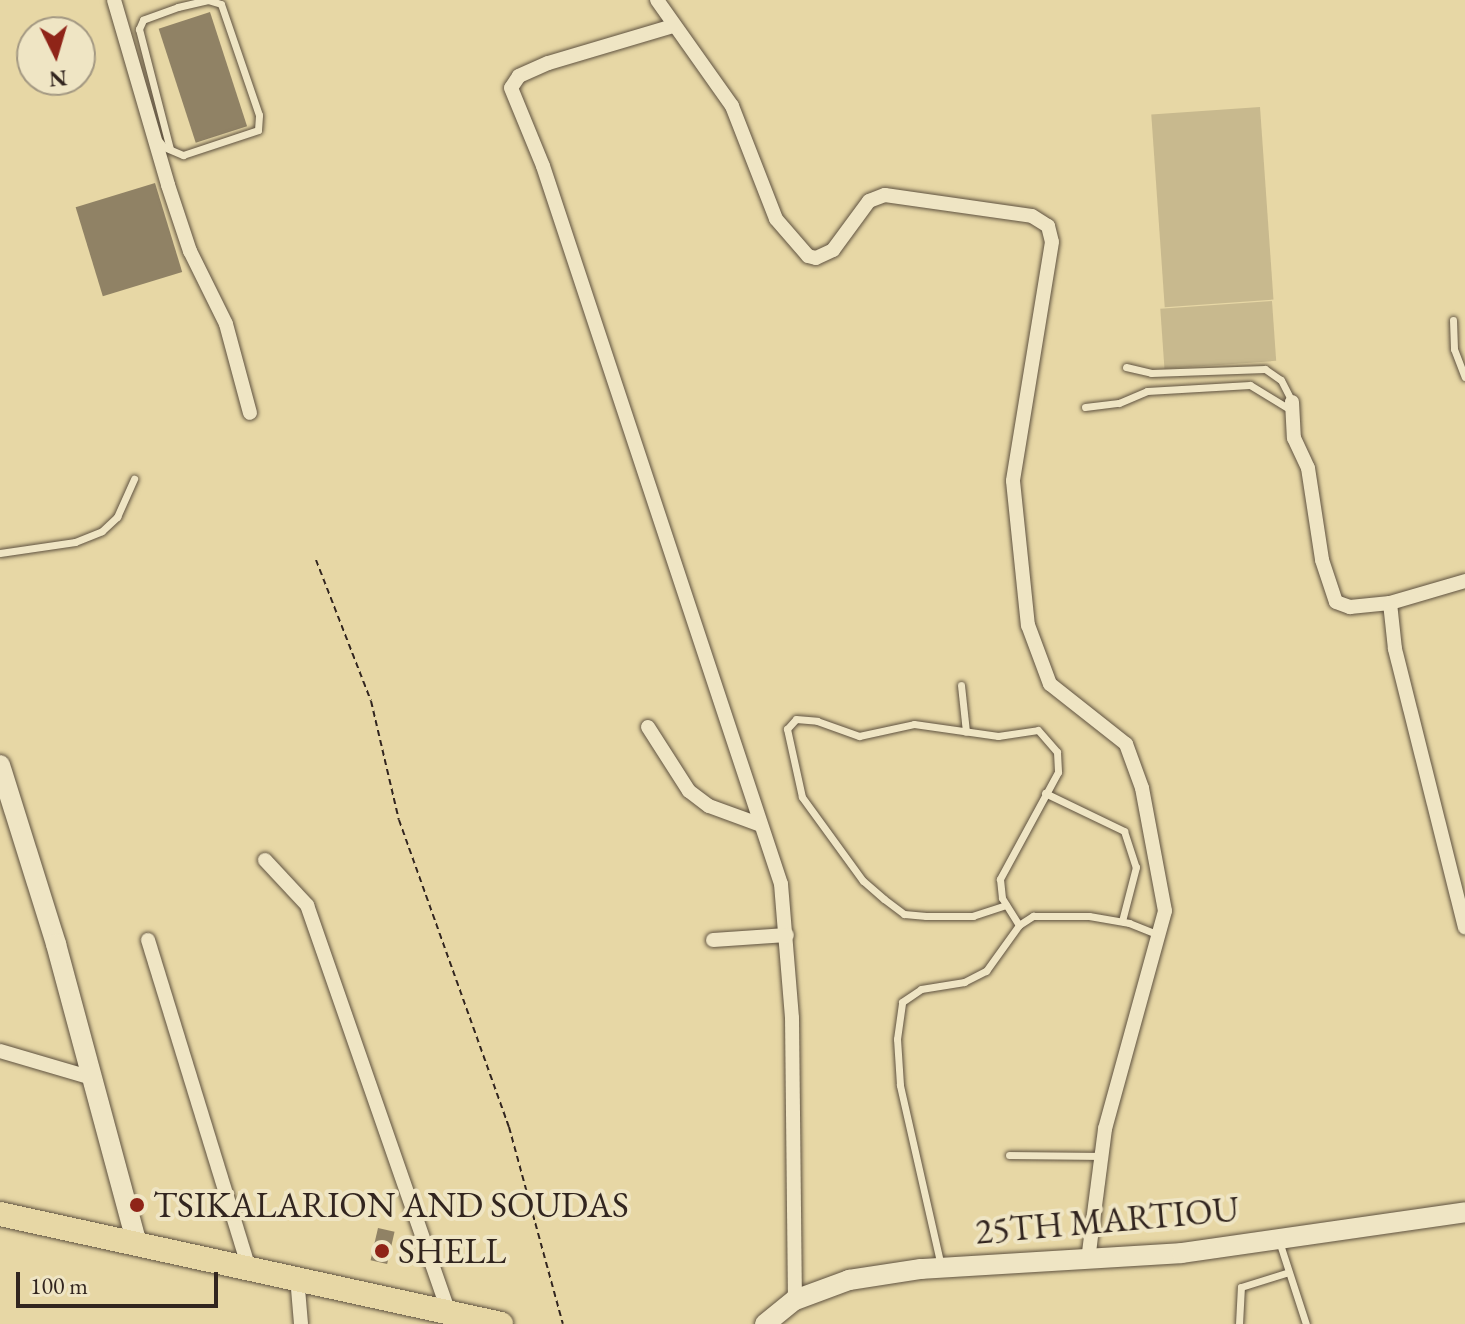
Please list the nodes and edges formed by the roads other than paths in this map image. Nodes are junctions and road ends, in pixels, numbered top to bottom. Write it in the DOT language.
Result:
graph roads {
  1 [pos="114,0"];
  2 [pos="657,0"];
  3 [pos="673,26"];
  4 [pos="152,134"];
  5 [pos="170,149"];
  6 [pos="1453,320"];
  7 [pos="1126,367"];
  8 [pos="1465,377"];
  9 [pos="1085,407"];
  10 [pos="1292,407"];
  11 [pos="250,413"];
  12 [pos="134,479"];
  13 [pos="0,553"];
  14 [pos="1465,581"];
  15 [pos="1390,603"];
  16 [pos="961,685"];
  17 [pos="648,727"];
  18 [pos="966,732"];
  19 [pos="0,765"];
  20 [pos="1045,793"];
  21 [pos="761,825"];
  22 [pos="265,860"];
  23 [pos="1006,905"];
  24 [pos="1122,921"];
  25 [pos="1019,925"];
  26 [pos="1465,927"];
  27 [pos="787,935"];
  28 [pos="1161,936"];
  29 [pos="148,940"];
  30 [pos="713,940"];
  31 [pos="0,1051"];
  32 [pos="92,1078"];
  33 [pos="1009,1155"];
  34 [pos="1101,1156"];
  35 [pos="1465,1212"];
  36 [pos="0,1214"];
  37 [pos="1278,1239"];
  38 [pos="137,1244"];
  39 [pos="1088,1260"];
  40 [pos="249,1268"];
  41 [pos="941,1268"];
  42 [pos="1286,1273"];
  43 [pos="297,1277"];
  44 [pos="795,1300"];
  45 [pos="442,1315"];
  46 [pos="301,1324"];
  47 [pos="501,1324"];
  48 [pos="765,1324"];
  49 [pos="1239,1324"];
  50 [pos="1306,1324"];
  1 -- 4 [label="street"];
  2 -- 3 [label="street"];
  3 -- 21 [label="street"];
  3 -- 28 [label="street"];
  4 -- 5 [label="lane"];
  4 -- 11 [label="street"];
  5 -- 5 [label="lane"];
  6 -- 8 [label="lane"];
  7 -- 10 [label="lane"];
  9 -- 10 [label="lane"];
  10 -- 15 [label="street"];
  12 -- 13 [label="lane"];
  14 -- 15 [label="street"];
  15 -- 26 [label="street"];
  16 -- 18 [label="lane"];
  17 -- 21 [label="street"];
  18 -- 20 [label="lane"];
  18 -- 23 [label="lane"];
  19 -- 32 [label="main road"];
  20 -- 23 [label="lane"];
  20 -- 24 [label="lane"];
  21 -- 27 [label="street"];
  22 -- 45 [label="street"];
  23 -- 25 [label="lane"];
  24 -- 25 [label="lane"];
  24 -- 28 [label="lane"];
  25 -- 41 [label="lane"];
  27 -- 30 [label="street"];
  27 -- 44 [label="street"];
  28 -- 34 [label="street"];
  29 -- 40 [label="street"];
  31 -- 32 [label="street"];
  32 -- 38 [label="main road"];
  33 -- 34 [label="lane"];
  34 -- 39 [label="street"];
  35 -- 37 [label="main road, 25TH MARTIOU"];
  36 -- 38 [label="main road"];
  37 -- 39 [label="main road, 25TH MARTIOU"];
  37 -- 42 [label="lane"];
  38 -- 40 [label="main road"];
  39 -- 41 [label="main road, 25TH MARTIOU"];
  40 -- 43 [label="main road"];
  41 -- 44 [label="main road, 25TH MARTIOU"];
  42 -- 49 [label="lane"];
  42 -- 50 [label="lane"];
  43 -- 45 [label="main road"];
  43 -- 46 [label="street"];
  44 -- 48 [label="main road, 25TH MARTIOU"];
  45 -- 47 [label="main road"];
}
